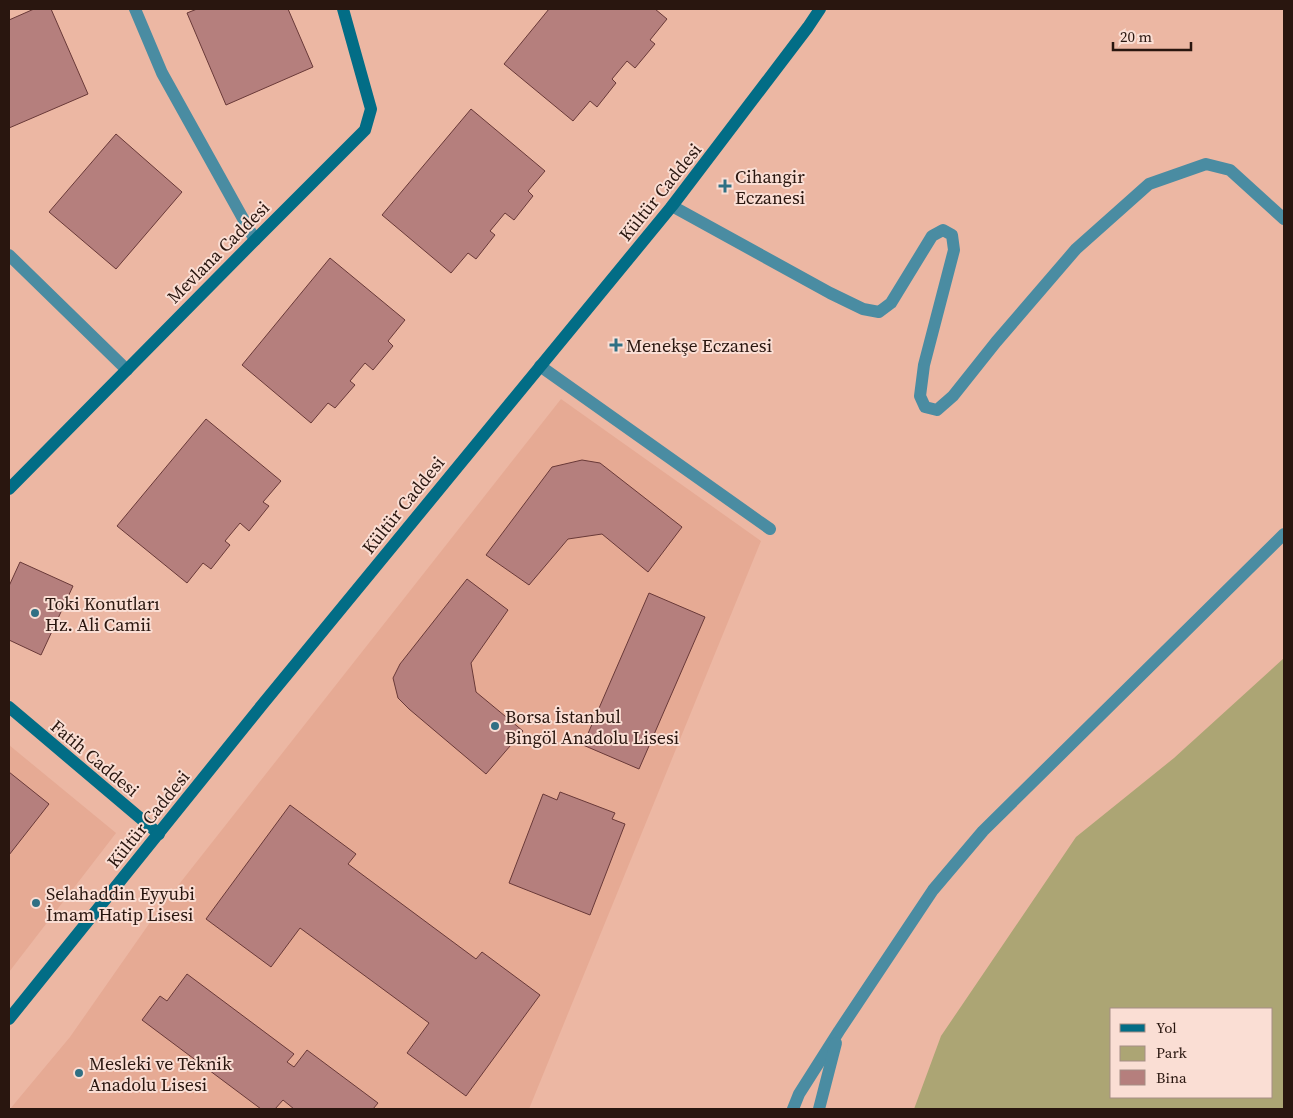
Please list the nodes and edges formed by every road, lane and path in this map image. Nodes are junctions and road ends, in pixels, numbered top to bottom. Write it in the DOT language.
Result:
graph roads {
  1 [pos="135,9"];
  2 [pos="343,9"];
  3 [pos="820,9"];
  4 [pos="672,206"];
  5 [pos="1284,219"];
  6 [pos="255,240"];
  7 [pos="9,255"];
  8 [pos="540,366"];
  9 [pos="127,370"];
  10 [pos="9,489"];
  11 [pos="770,529"];
  12 [pos="1284,534"];
  13 [pos="9,707"];
  14 [pos="159,834"];
  15 [pos="9,1019"];
  16 [pos="839,1031"];
  17 [pos="793,1109"];
  18 [pos="819,1109"];
  1 -- 6 [label="street"];
  2 -- 6 [label="street, Mevlana Caddesi"];
  3 -- 4 [label="street, Kültür Caddesi"];
  4 -- 5 [label="street"];
  4 -- 8 [label="street, Kültür Caddesi"];
  6 -- 9 [label="street, Mevlana Caddesi"];
  7 -- 9 [label="street"];
  8 -- 11 [label="street"];
  8 -- 14 [label="street, Kültür Caddesi"];
  9 -- 10 [label="street, Mevlana Caddesi"];
  12 -- 16 [label="street"];
  13 -- 14 [label="street, Fatih Caddesi"];
  14 -- 15 [label="street, Kültür Caddesi"];
  16 -- 17 [label="street"];
  16 -- 18 [label="street"];
}
